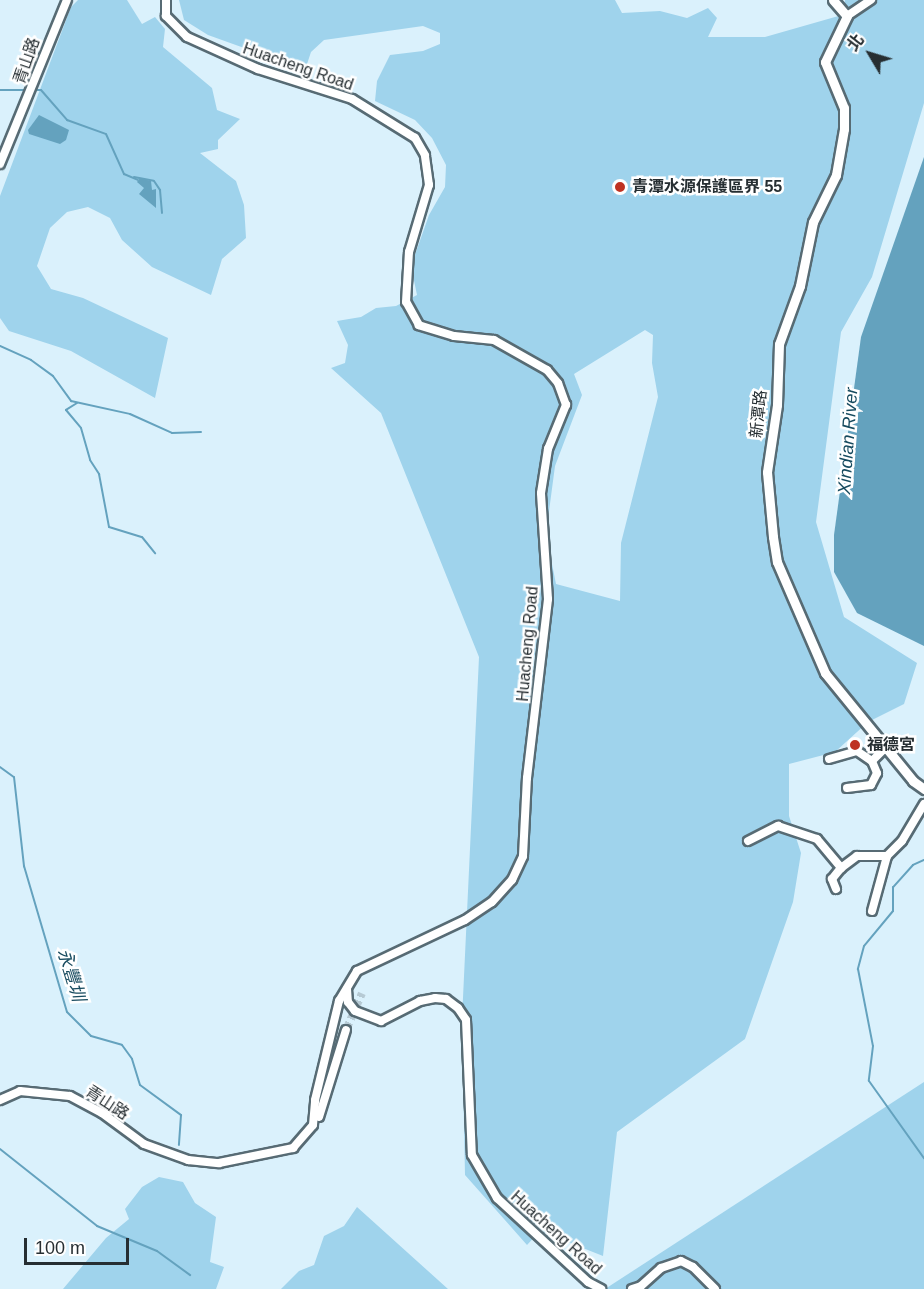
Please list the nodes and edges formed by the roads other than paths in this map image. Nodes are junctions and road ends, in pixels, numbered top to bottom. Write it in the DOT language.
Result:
graph roads {
  1 [pos="67,0"];
  2 [pos="166,0"];
  3 [pos="833,0"];
  4 [pos="871,0"];
  5 [pos="847,16"];
  6 [pos="0,164"];
  7 [pos="886,747"];
  8 [pos="829,759"];
  9 [pos="872,761"];
  10 [pos="847,788"];
  11 [pos="924,789"];
  12 [pos="924,804"];
  13 [pos="748,841"];
  14 [pos="887,856"];
  15 [pos="842,868"];
  16 [pos="836,889"];
  17 [pos="872,911"];
  18 [pos="347,988"];
  19 [pos="346,1030"];
  20 [pos="0,1100"];
  21 [pos="319,1117"];
  22 [pos="601,1289"];
  23 [pos="632,1289"];
  24 [pos="715,1289"];
  1 -- 6 [label="street, 青山路"];
  2 -- 18 [label="street, Huacheng Road"];
  3 -- 5 [label="street"];
  4 -- 5 [label="street"];
  5 -- 7 [label="street, 新潭路"];
  7 -- 9 [label="street"];
  7 -- 11 [label="street, 新潭路"];
  8 -- 9 [label="street"];
  9 -- 10 [label="street"];
  12 -- 14 [label="street"];
  13 -- 15 [label="street"];
  14 -- 15 [label="street"];
  14 -- 17 [label="street"];
  15 -- 16 [label="street"];
  18 -- 20 [label="street"];
  18 -- 22 [label="street, Huacheng Road"];
  19 -- 21 [label="street"];
  23 -- 24 [label="street"];
}
